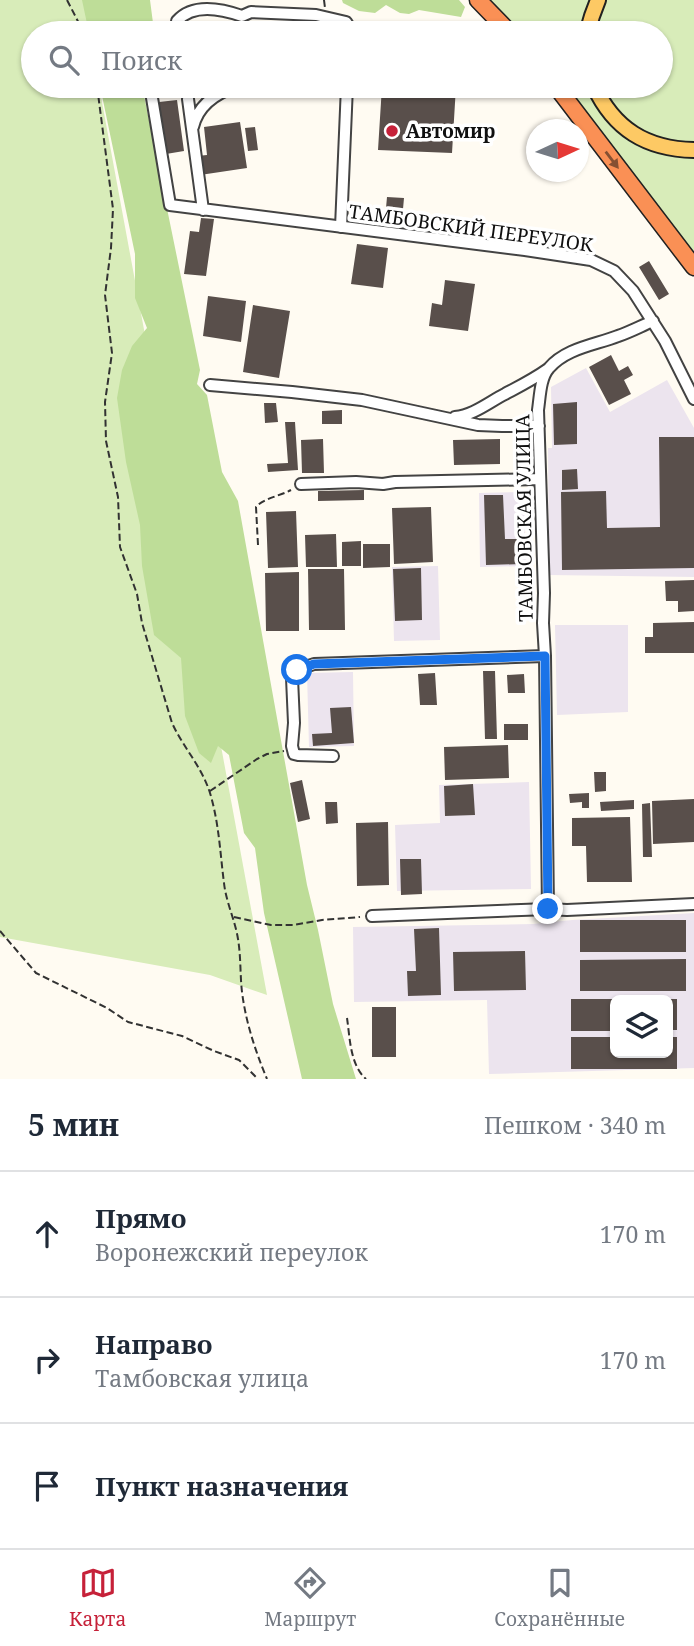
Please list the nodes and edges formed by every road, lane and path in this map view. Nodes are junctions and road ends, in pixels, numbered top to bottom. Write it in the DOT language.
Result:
graph roads {
  1 [pos="67,0"];
  2 [pos="478,0"];
  3 [pos="598,0"];
  4 [pos="78,21"];
  5 [pos="177,21"];
  6 [pos="342,21"];
  7 [pos="498,21"];
  8 [pos="591,21"];
  9 [pos="99,98"];
  10 [pos="152,98"];
  11 [pos="212,98"];
  12 [pos="346,98"];
  13 [pos="565,98"];
  14 [pos="601,98"];
  15 [pos="188,99"];
  16 [pos="192,131"];
  17 [pos="694,150"];
  18 [pos="203,210"];
  19 [pos="341,227"];
  20 [pos="694,267"];
  21 [pos="653,321"];
  22 [pos="548,369"];
  23 [pos="210,385"];
  24 [pos="694,399"];
  25 [pos="448,417"];
  26 [pos="539,426"];
  27 [pos="539,479"];
  28 [pos="301,484"];
  29 [pos="258,545"];
  30 [pos="545,656"];
  31 [pos="292,746"];
  32 [pos="333,756"];
  33 [pos="209,792"];
  34 [pos="694,904"];
  35 [pos="548,909"];
  36 [pos="372,916"];
  37 [pos="234,917"];
  38 [pos="0,931"];
  39 [pos="347,1018"];
  40 [pos="258,1079"];
  41 [pos="267,1079"];
  42 [pos="366,1079"];
  1 -- 4 [label="path"];
  2 -- 7 [label="highway"];
  3 -- 8 [label="main road"];
  5 -- 6 [label="street"];
  9 -- 33 [label="path"];
  10 -- 18 [label="street, ТАМБОВСКИЙ ПЕРЕУЛОК"];
  11 -- 16 [label="street"];
  12 -- 19 [label="street"];
  13 -- 20 [label="highway, one-way"];
  14 -- 17 [label="main road"];
  15 -- 16 [label="street"];
  16 -- 18 [label="street"];
  18 -- 19 [label="street, ТАМБОВСКИЙ ПЕРЕУЛОК"];
  19 -- 21 [label="street, ТАМБОВСКИЙ ПЕРЕУЛОК"];
  21 -- 22 [label="street"];
  21 -- 24 [label="street, ТАМБОВСКИЙ ПЕРЕУЛОК"];
  22 -- 25 [label="street"];
  22 -- 26 [label="street, ТАМБОВСКАЯ УЛИЦА"];
  23 -- 25 [label="street"];
  25 -- 26 [label="street"];
  26 -- 27 [label="street, ТАМБОВСКАЯ УЛИЦА"];
  27 -- 28 [label="street"];
  27 -- 30 [label="street, ТАМБОВСКАЯ УЛИЦА"];
  28 -- 29 [label="path"];
  30 -- 31 [label="street"];
  30 -- 35 [label="street, ТАМБОВСКАЯ УЛИЦА"];
  31 -- 32 [label="street"];
  31 -- 33 [label="path"];
  33 -- 37 [label="path"];
  34 -- 35 [label="street"];
  35 -- 36 [label="street"];
  36 -- 37 [label="path"];
  37 -- 41 [label="path"];
  38 -- 40 [label="path"];
  39 -- 42 [label="path"];
}
